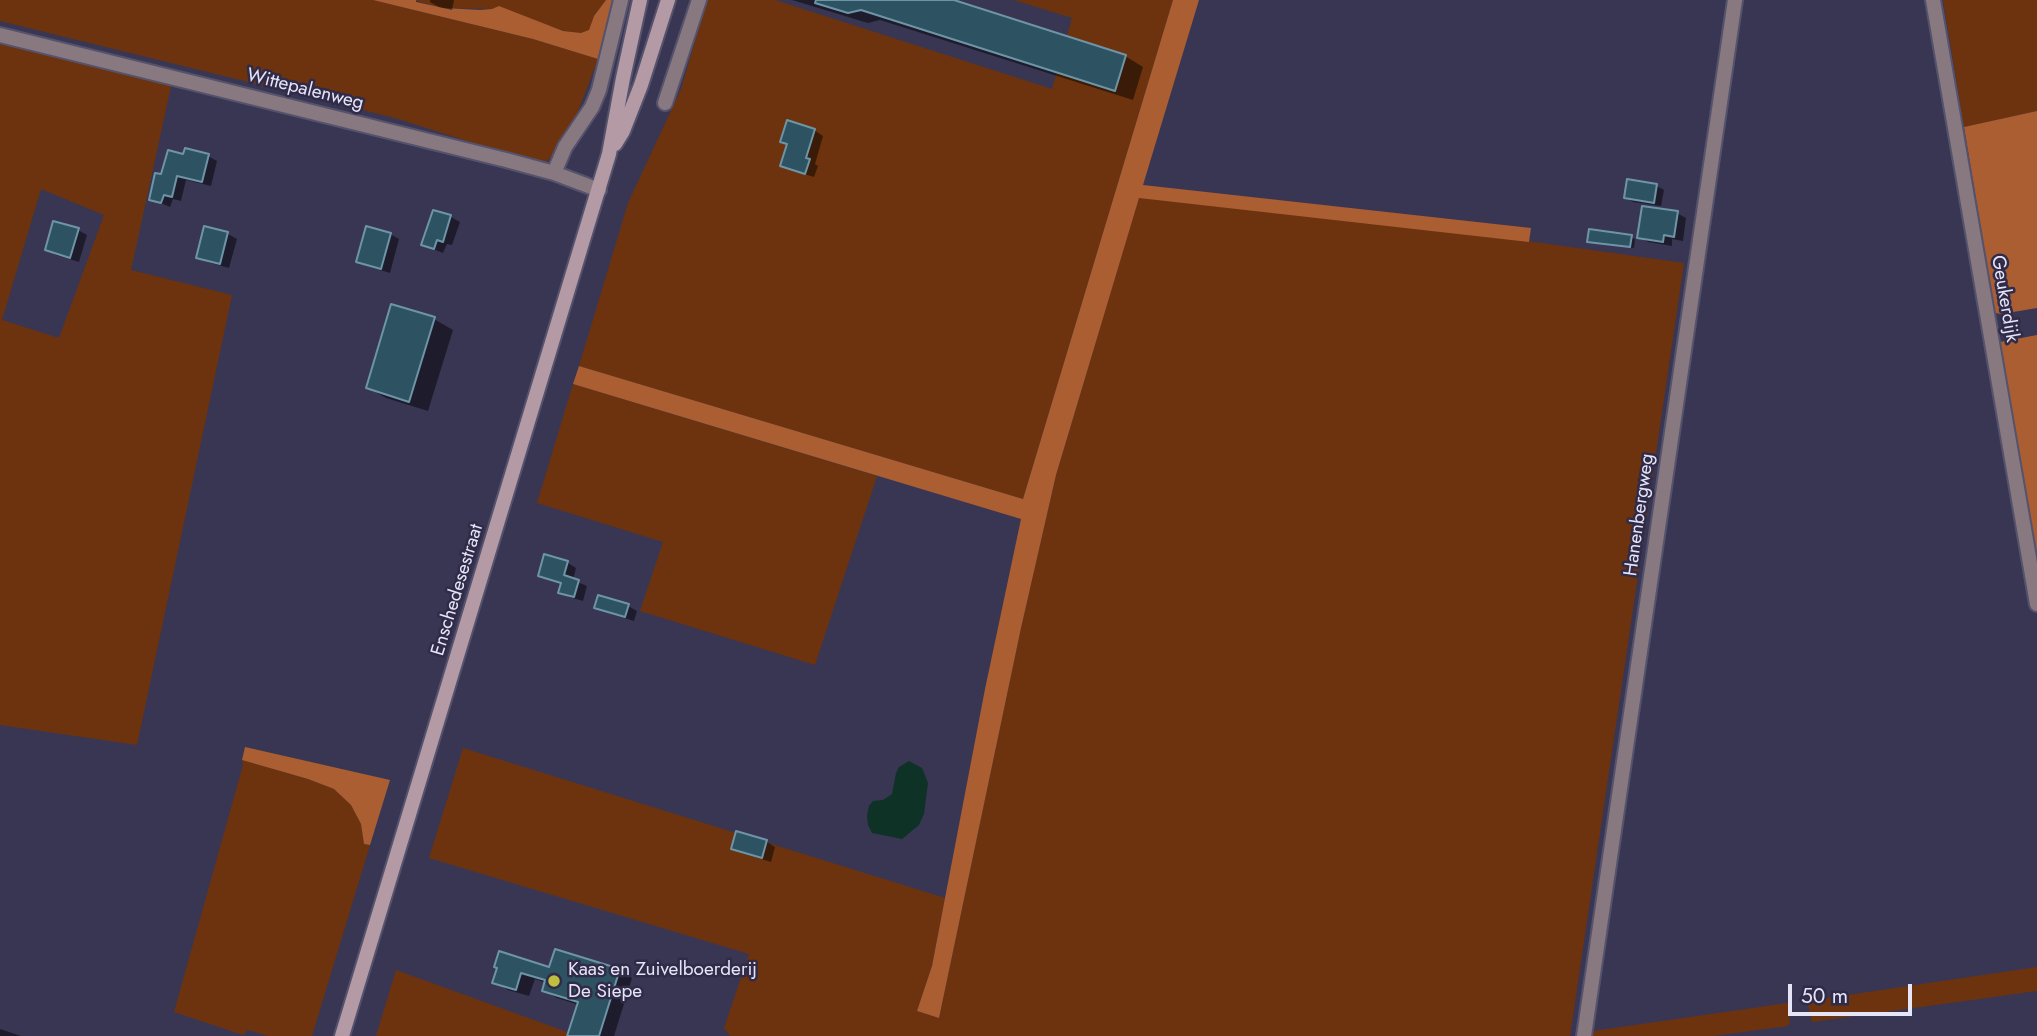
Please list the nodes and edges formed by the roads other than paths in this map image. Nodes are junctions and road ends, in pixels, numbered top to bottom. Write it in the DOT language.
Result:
graph roads {
  1 [pos="621,0"];
  2 [pos="640,0"];
  3 [pos="668,0"];
  4 [pos="699,0"];
  5 [pos="1735,0"];
  6 [pos="1933,0"];
  7 [pos="0,35"];
  8 [pos="665,103"];
  9 [pos="610,154"];
  10 [pos="554,173"];
  11 [pos="599,190"];
  12 [pos="2037,604"];
  13 [pos="342,1036"];
  14 [pos="1584,1036"];
  1 -- 10 [label="street"];
  2 -- 9 [label="street, Enschedesestraat"];
  3 -- 9 [label="street, Enschedesestraat"];
  4 -- 8 [label="street"];
  5 -- 14 [label="street, Hanenbergweg"];
  6 -- 12 [label="street, Geukerdijk"];
  7 -- 10 [label="street, Wittepalenweg"];
  9 -- 11 [label="street, Enschedesestraat"];
  10 -- 11 [label="street, Wittepalenweg"];
  11 -- 13 [label="street, Enschedesestraat"];
}
